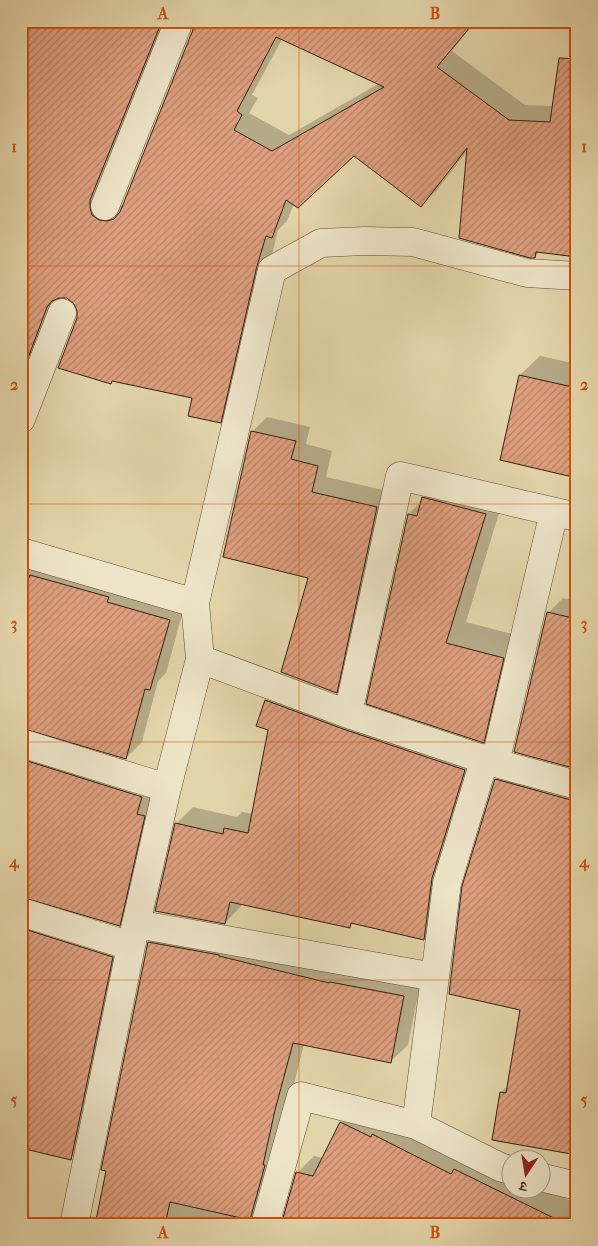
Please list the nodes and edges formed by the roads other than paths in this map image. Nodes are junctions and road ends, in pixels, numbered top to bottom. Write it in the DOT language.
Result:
graph roads {
  1 [pos="179,21"];
  2 [pos="105,206"];
  3 [pos="577,276"];
  4 [pos="62,313"];
  5 [pos="21,419"];
  6 [pos="565,515"];
  7 [pos="21,552"];
  8 [pos="195,603"];
  9 [pos="200,659"];
  10 [pos="348,714"];
  11 [pos="21,743"];
  12 [pos="490,761"];
  13 [pos="577,785"];
  14 [pos="167,788"];
  15 [pos="21,912"];
  16 [pos="133,935"];
  17 [pos="435,977"];
  18 [pos="416,1125"];
  19 [pos="500,1167"];
  20 [pos="550,1179"];
  21 [pos="577,1186"];
  22 [pos="74,1225"];
  23 [pos="265,1225"];
  1 -- 2 [label="street"];
  3 -- 8 [label="street"];
  4 -- 5 [label="street"];
  6 -- 10 [label="street"];
  6 -- 12 [label="street"];
  7 -- 8 [label="street"];
  8 -- 9 [label="street"];
  9 -- 10 [label="street"];
  9 -- 14 [label="street"];
  10 -- 12 [label="street"];
  11 -- 14 [label="street"];
  12 -- 13 [label="street"];
  12 -- 17 [label="street"];
  14 -- 16 [label="street"];
  15 -- 16 [label="street"];
  16 -- 17 [label="street"];
  16 -- 22 [label="street"];
  17 -- 18 [label="street"];
  18 -- 19 [label="street"];
  18 -- 23 [label="street"];
  20 -- 21 [label="street"];
}
